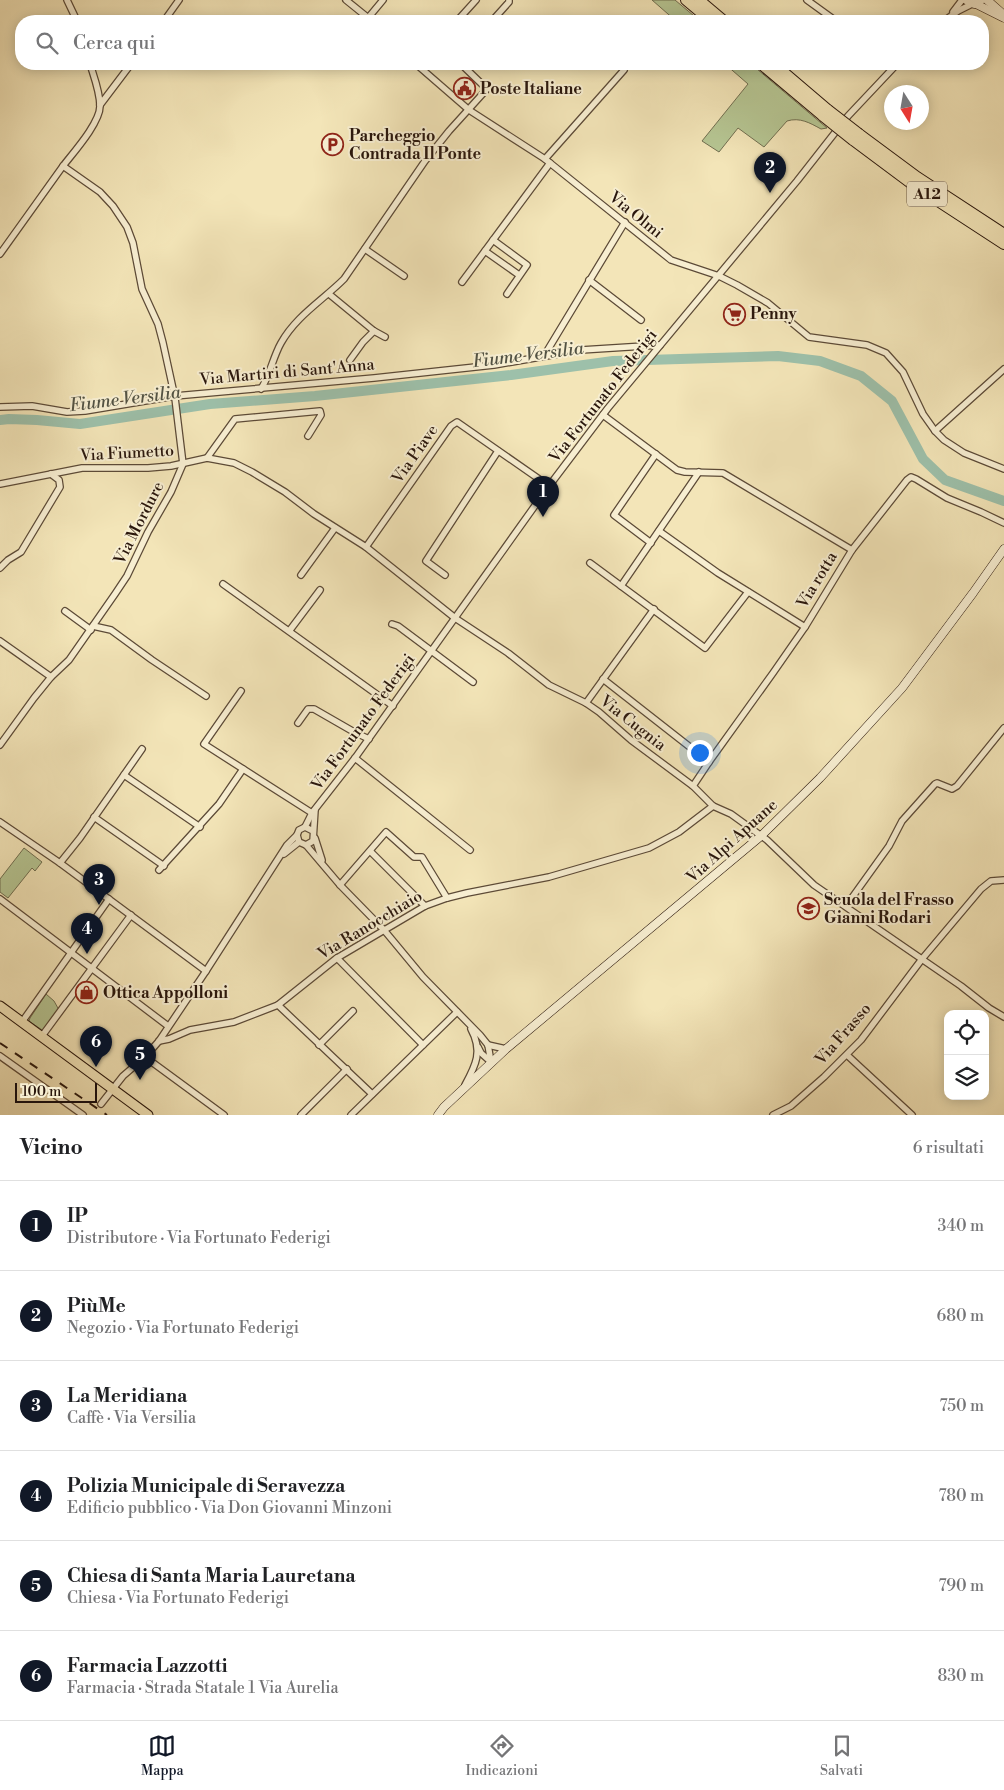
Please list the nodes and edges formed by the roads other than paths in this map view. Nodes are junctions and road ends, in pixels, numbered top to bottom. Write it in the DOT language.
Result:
graph roads {
  1 [pos="67,0"];
  2 [pos="179,0"];
  3 [pos="346,0"];
  4 [pos="383,0"];
  5 [pos="476,0"];
  6 [pos="509,0"];
  7 [pos="686,0"];
  8 [pos="699,0"];
  9 [pos="806,0"];
  10 [pos="962,0"];
  11 [pos="987,0"];
  12 [pos="974,2"];
  13 [pos="74,15"];
  14 [pos="168,15"];
  15 [pos="365,15"];
  16 [pos="373,15"];
  17 [pos="462,15"];
  18 [pos="497,15"];
  19 [pos="704,15"];
  20 [pos="717,15"];
  21 [pos="827,15"];
  22 [pos="951,15"];
  23 [pos="952,15"];
  24 [pos="1004,17"];
  25 [pos="91,70"];
  26 [pos="127,70"];
  27 [pos="423,70"];
  28 [pos="467,70"];
  29 [pos="624,70"];
  30 [pos="769,70"];
  31 [pos="780,70"];
  32 [pos="889,70"];
  33 [pos="100,106"];
  34 [pos="469,110"];
  35 [pos="826,113"];
  36 [pos="856,137"];
  37 [pos="547,161"];
  38 [pos="63,166"];
  39 [pos="625,222"];
  40 [pos="1004,234"];
  41 [pos="493,240"];
  42 [pos="1004,244"];
  43 [pos="365,249"];
  44 [pos="485,251"];
  45 [pos="0,254"];
  46 [pos="519,275"];
  47 [pos="404,276"];
  48 [pos="719,276"];
  49 [pos="589,280"];
  50 [pos="462,282"];
  51 [pos="329,294"];
  52 [pos="507,294"];
  53 [pos="641,320"];
  54 [pos="374,331"];
  55 [pos="385,337"];
  56 [pos="660,345"];
  57 [pos="544,356"];
  58 [pos="350,360"];
  59 [pos="1004,369"];
  60 [pos="260,389"];
  61 [pos="175,397"];
  62 [pos="0,407"];
  63 [pos="603,415"];
  64 [pos="935,431"];
  65 [pos="308,436"];
  66 [pos="498,451"];
  67 [pos="656,454"];
  68 [pos="207,458"];
  69 [pos="183,464"];
  70 [pos="1004,469"];
  71 [pos="699,472"];
  72 [pos="52,474"];
  73 [pos="0,484"];
  74 [pos="550,486"];
  75 [pos="1004,524"];
  76 [pos="335,528"];
  77 [pos="659,531"];
  78 [pos="651,543"];
  79 [pos="366,547"];
  80 [pos="1004,549"];
  81 [pos="852,550"];
  82 [pos="590,562"];
  83 [pos="0,568"];
  84 [pos="445,575"];
  85 [pos="301,576"];
  86 [pos="224,584"];
  87 [pos="621,586"];
  88 [pos="320,590"];
  89 [pos="748,592"];
  90 [pos="654,609"];
  91 [pos="65,611"];
  92 [pos="455,618"];
  93 [pos="392,624"];
  94 [pos="805,627"];
  95 [pos="92,628"];
  96 [pos="290,630"];
  97 [pos="0,641"];
  98 [pos="432,651"];
  99 [pos="52,677"];
  100 [pos="603,679"];
  101 [pos="473,682"];
  102 [pos="241,691"];
  103 [pos="206,696"];
  104 [pos="586,703"];
  105 [pos="393,706"];
  106 [pos="298,722"];
  107 [pos="1004,728"];
  108 [pos="369,739"];
  109 [pos="0,745"];
  110 [pos="142,749"];
  111 [pos="355,758"];
  112 [pos="709,762"];
  113 [pos="244,769"];
  114 [pos="124,775"];
  115 [pos="693,786"];
  116 [pos="713,806"];
  117 [pos="313,811"];
  118 [pos="94,817"];
  119 [pos="0,822"];
  120 [pos="200,827"];
  121 [pos="305,827"];
  122 [pos="313,831"];
  123 [pos="297,836"];
  124 [pos="761,836"];
  125 [pos="315,838"];
  126 [pos="302,844"];
  127 [pos="470,850"];
  128 [pos="371,852"];
  129 [pos="280,857"];
  130 [pos="60,863"];
  131 [pos="326,866"];
  132 [pos="1004,880"];
  133 [pos="340,885"];
  134 [pos="447,898"];
  135 [pos="0,899"];
  136 [pos="109,899"];
  137 [pos="425,906"];
  138 [pos="846,906"];
  139 [pos="131,915"];
  140 [pos="384,930"];
  141 [pos="70,953"];
  142 [pos="336,958"];
  143 [pos="922,959"];
  144 [pos="92,970"];
  145 [pos="206,971"];
  146 [pos="278,1005"];
  147 [pos="0,1006"];
  148 [pos="353,1011"];
  149 [pos="457,1012"];
  150 [pos="1004,1017"];
  151 [pos="22,1022"];
  152 [pos="467,1023"];
  153 [pos="168,1026"];
  154 [pos="42,1036"];
  155 [pos="159,1040"];
  156 [pos="319,1044"];
  157 [pos="423,1045"];
  158 [pos="488,1045"];
  159 [pos="478,1048"];
  160 [pos="506,1049"];
  161 [pos="847,1054"];
  162 [pos="0,1056"];
  163 [pos="145,1057"];
  164 [pos="491,1062"];
  165 [pos="347,1069"];
  166 [pos="112,1088"];
  167 [pos="464,1088"];
  168 [pos="372,1094"];
  169 [pos="101,1104"];
  170 [pos="83,1115"];
  171 [pos="148,1115"];
  172 [pos="224,1115"];
  173 [pos="301,1115"];
  174 [pos="352,1115"];
  175 [pos="438,1115"];
  176 [pos="774,1115"];
  177 [pos="912,1115"];
  1 -- 13 [label="street"];
  2 -- 14 [label="street"];
  3 -- 15 [label="street"];
  4 -- 16 [label="street"];
  5 -- 17 [label="street"];
  6 -- 18 [label="street"];
  7 -- 19 [label="highway"];
  8 -- 20 [label="highway"];
  9 -- 21 [label="street"];
  10 -- 22 [label="street"];
  11 -- 24 [label="main road"];
  12 -- 23 [label="street"];
  12 -- 24 [label="main road"];
  25 -- 33 [label="street"];
  26 -- 33 [label="street"];
  27 -- 34 [label="street, Via Olmi"];
  28 -- 34 [label="street"];
  29 -- 37 [label="street"];
  30 -- 35 [label="highway, A12"];
  31 -- 35 [label="highway, A12"];
  32 -- 48 [label="street, Via Fortunato Federigi"];
  33 -- 38 [label="street"];
  34 -- 37 [label="street, Via Olmi"];
  34 -- 43 [label="street"];
  35 -- 36 [label="highway, A12, bridge"];
  36 -- 40 [label="highway, A12"];
  36 -- 42 [label="highway, A12"];
  37 -- 39 [label="street, Via Olmi"];
  37 -- 41 [label="street"];
  38 -- 45 [label="street"];
  38 -- 61 [label="street"];
  39 -- 48 [label="street, Via Olmi"];
  39 -- 49 [label="street"];
  41 -- 44 [label="street"];
  41 -- 46 [label="street"];
  43 -- 47 [label="street"];
  43 -- 51 [label="street"];
  44 -- 46 [label="street"];
  44 -- 50 [label="street"];
  46 -- 52 [label="street"];
  48 -- 56 [label="street, Via Fortunato Federigi"];
  48 -- 64 [label="street, Via Olmi"];
  49 -- 53 [label="street"];
  49 -- 57 [label="street"];
  51 -- 54 [label="street"];
  51 -- 60 [label="street"];
  54 -- 55 [label="street"];
  54 -- 58 [label="street"];
  56 -- 57 [label="street, Via Martiri di Sant'Anna"];
  56 -- 63 [label="street, Via Fortunato Federigi"];
  57 -- 60 [label="street, Via Martiri di Sant'Anna"];
  59 -- 64 [label="street"];
  60 -- 61 [label="street, Via Martiri di Sant'Anna"];
  61 -- 62 [label="street, Via Martiri di Sant'Anna"];
  61 -- 69 [label="street"];
  63 -- 67 [label="street"];
  63 -- 74 [label="street, Via Fortunato Federigi"];
  64 -- 70 [label="street, Via Olmi"];
  65 -- 68 [label="street"];
  66 -- 74 [label="street, Via Piave"];
  66 -- 79 [label="street, Via Piave"];
  66 -- 84 [label="street"];
  67 -- 71 [label="street"];
  67 -- 78 [label="street"];
  68 -- 69 [label="street, Via Fiumetto"];
  68 -- 76 [label="street, Via Fiumetto"];
  69 -- 72 [label="street, Via Fiumetto"];
  69 -- 95 [label="street, Via Mordure"];
  71 -- 77 [label="street"];
  71 -- 81 [label="street"];
  72 -- 73 [label="street, Via Fiumetto"];
  72 -- 83 [label="street"];
  74 -- 92 [label="street, Via Fortunato Federigi"];
  75 -- 81 [label="street, Via rotta"];
  76 -- 79 [label="street, Via Fiumetto"];
  76 -- 85 [label="street"];
  77 -- 78 [label="street"];
  77 -- 89 [label="street"];
  78 -- 87 [label="street"];
  79 -- 92 [label="street, Via Fiumetto"];
  80 -- 124 [label="main road, Via Alpi Apuane"];
  81 -- 94 [label="street, Via rotta"];
  82 -- 87 [label="street"];
  86 -- 96 [label="street"];
  87 -- 90 [label="street"];
  88 -- 96 [label="street"];
  89 -- 90 [label="street"];
  89 -- 94 [label="street"];
  90 -- 100 [label="street"];
  91 -- 95 [label="street"];
  92 -- 98 [label="street, Via Fortunato Federigi"];
  92 -- 104 [label="street, Via Cugnia"];
  93 -- 98 [label="street"];
  94 -- 112 [label="street, Via rotta"];
  95 -- 99 [label="street, Via Mordure"];
  95 -- 103 [label="street"];
  96 -- 105 [label="street"];
  97 -- 99 [label="street"];
  98 -- 101 [label="street"];
  98 -- 105 [label="street, Via Fortunato Federigi"];
  99 -- 109 [label="street, Via Mordure"];
  100 -- 104 [label="street"];
  100 -- 112 [label="street"];
  102 -- 113 [label="street, Via Fortunato Federigi"];
  104 -- 115 [label="street, Via Cugnia"];
  105 -- 108 [label="street, Via Fortunato Federigi"];
  106 -- 108 [label="street"];
  107 -- 138 [label="street"];
  108 -- 111 [label="street, Via Fortunato Federigi"];
  110 -- 114 [label="street"];
  111 -- 117 [label="street, Via Fortunato Federigi"];
  111 -- 127 [label="street"];
  112 -- 115 [label="street, Via rotta"];
  113 -- 117 [label="street, Via Fortunato Federigi"];
  113 -- 120 [label="street"];
  114 -- 118 [label="street"];
  114 -- 120 [label="street"];
  115 -- 116 [label="street, Via Cugnia"];
  116 -- 124 [label="street, Via Cugnia"];
  116 -- 134 [label="street, Via Ranocchiaio"];
  117 -- 121 [label="street"];
  117 -- 122 [label="street"];
  118 -- 120 [label="street"];
  118 -- 130 [label="street"];
  119 -- 130 [label="street"];
  121 -- 122 [label="street"];
  121 -- 123 [label="street"];
  122 -- 125 [label="street"];
  123 -- 126 [label="street"];
  123 -- 129 [label="street"];
  124 -- 138 [label="street, Via Cugnia"];
  124 -- 160 [label="main road, Via Alpi Apuane"];
  125 -- 126 [label="street"];
  125 -- 131 [label="street"];
  126 -- 129 [label="street"];
  126 -- 131 [label="street"];
  128 -- 133 [label="street"];
  128 -- 134 [label="street"];
  128 -- 137 [label="street"];
  129 -- 145 [label="street"];
  130 -- 136 [label="street"];
  131 -- 133 [label="street"];
  132 -- 143 [label="street, Via Frasso"];
  133 -- 140 [label="street"];
  134 -- 137 [label="street, Via Ranocchiaio"];
  135 -- 141 [label="street"];
  136 -- 139 [label="street"];
  136 -- 141 [label="street"];
  137 -- 140 [label="street, Via Ranocchiaio"];
  138 -- 143 [label="street, Via Cugnia"];
  139 -- 144 [label="street"];
  139 -- 145 [label="street"];
  140 -- 142 [label="street, Via Ranocchiaio"];
  140 -- 149 [label="street"];
  141 -- 144 [label="street"];
  141 -- 151 [label="street"];
  142 -- 146 [label="street, Via Ranocchiaio"];
  142 -- 157 [label="street"];
  143 -- 150 [label="street, Via Cugnia"];
  143 -- 161 [label="street, Via Frasso"];
  144 -- 153 [label="street"];
  144 -- 154 [label="street"];
  145 -- 153 [label="street"];
  146 -- 155 [label="street, Via Ranocchiaio"];
  146 -- 156 [label="street"];
  147 -- 151 [label="main road"];
  148 -- 156 [label="street"];
  149 -- 152 [label="street"];
  149 -- 157 [label="street"];
  151 -- 154 [label="main road"];
  152 -- 158 [label="street"];
  152 -- 159 [label="street"];
  153 -- 155 [label="street"];
  154 -- 166 [label="main road"];
  155 -- 163 [label="street"];
  156 -- 165 [label="street"];
  157 -- 168 [label="street"];
  158 -- 160 [label="street"];
  158 -- 164 [label="street"];
  159 -- 164 [label="street"];
  159 -- 167 [label="street"];
  160 -- 164 [label="main road, Via Alpi Apuane"];
  161 -- 176 [label="street, Via Frasso"];
  161 -- 177 [label="street"];
  162 -- 170 [label="street"];
  163 -- 166 [label="street"];
  163 -- 172 [label="street"];
  164 -- 167 [label="main road, Via Alpi Apuane"];
  165 -- 168 [label="street"];
  165 -- 173 [label="street"];
  166 -- 169 [label="street"];
  166 -- 171 [label="main road"];
  167 -- 175 [label="main road, Via Alpi Apuane"];
  168 -- 174 [label="street"];
}
